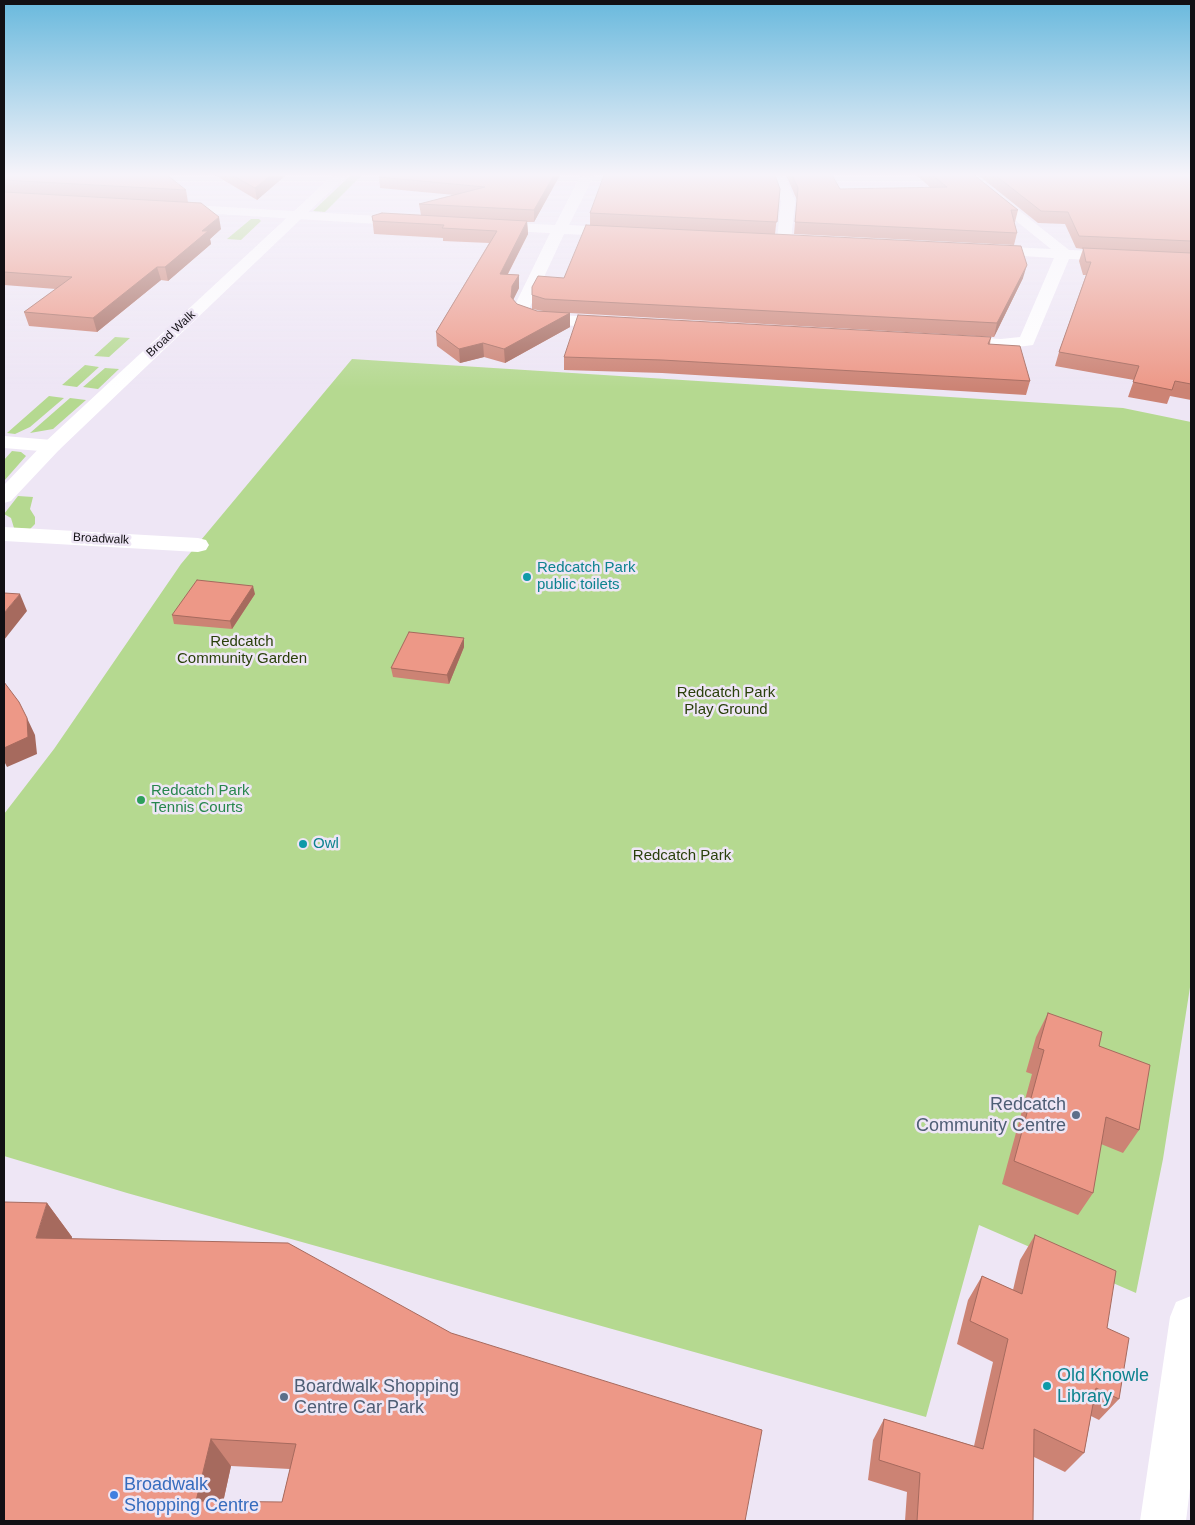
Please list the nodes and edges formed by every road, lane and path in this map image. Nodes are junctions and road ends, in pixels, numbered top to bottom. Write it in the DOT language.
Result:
graph roads {
  1 [pos="265,246"];
  2 [pos="551,246"];
  3 [pos="1057,246"];
  4 [pos="974,249"];
  5 [pos="1064,254"];
  6 [pos="1191,260"];
  7 [pos="633,324"];
  8 [pos="932,340"];
  9 [pos="4,442"];
  10 [pos="52,446"];
  11 [pos="4,497"];
  12 [pos="4,534"];
  13 [pos="198,545"];
  14 [pos="1191,1317"];
  15 [pos="1163,1521"];
  1 -- 10 [label="street, Broad Walk"];
  2 -- 7 [label="street"];
  3 -- 5 [label="street"];
  4 -- 5 [label="street"];
  5 -- 6 [label="street"];
  5 -- 8 [label="street"];
  9 -- 10 [label="street"];
  10 -- 11 [label="street, Broad Walk"];
  12 -- 13 [label="street, Broadwalk"];
  14 -- 15 [label="street"];
}
